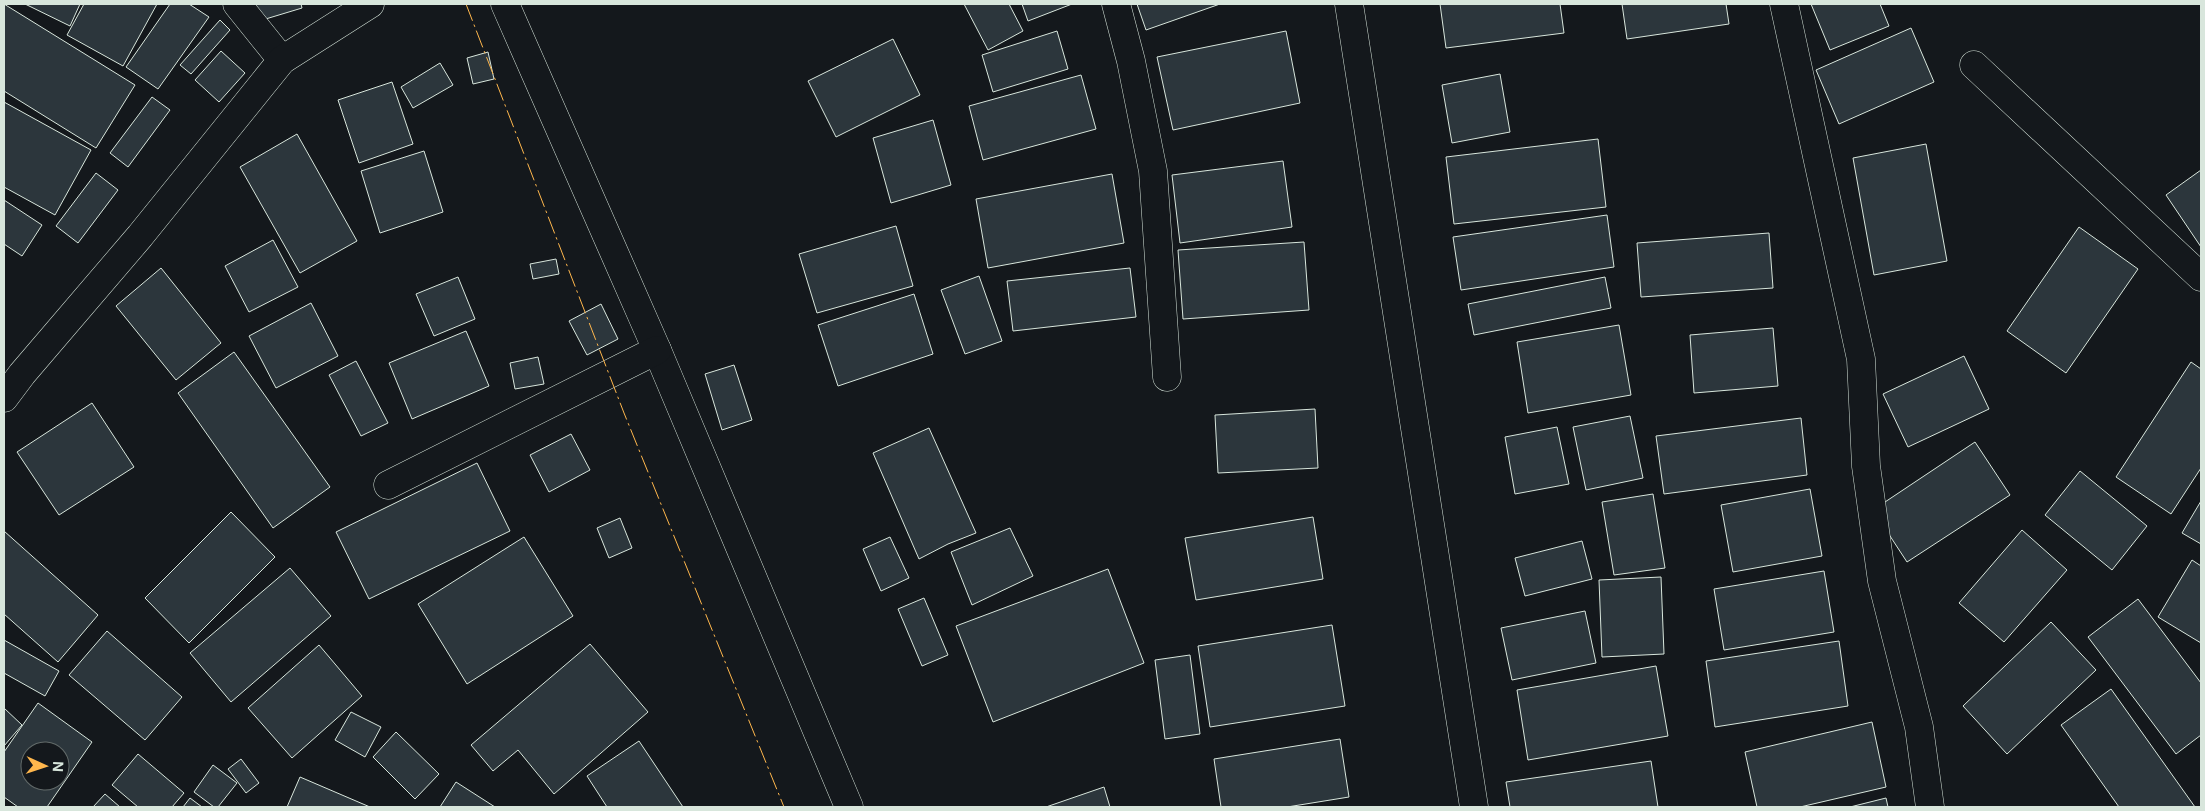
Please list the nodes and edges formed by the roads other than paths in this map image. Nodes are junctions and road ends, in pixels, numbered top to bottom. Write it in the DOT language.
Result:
graph roads {
  1 [pos="237,4"];
  2 [pos="370,4"];
  3 [pos="505,4"];
  4 [pos="1116,4"];
  5 [pos="1349,4"];
  6 [pos="1784,4"];
  7 [pos="282,60"];
  8 [pos="1974,65"];
  9 [pos="2201,276"];
  10 [pos="657,350"];
  11 [pos="1167,377"];
  12 [pos="4,398"];
  13 [pos="388,485"];
  14 [pos="849,807"];
  15 [pos="1474,807"];
  16 [pos="1930,807"];
  1 -- 7 [label="street"];
  2 -- 7 [label="street"];
  3 -- 10 [label="street"];
  4 -- 11 [label="street"];
  5 -- 15 [label="street"];
  6 -- 16 [label="street"];
  7 -- 12 [label="street"];
  8 -- 9 [label="street"];
  10 -- 13 [label="street"];
  10 -- 14 [label="street"];
}
